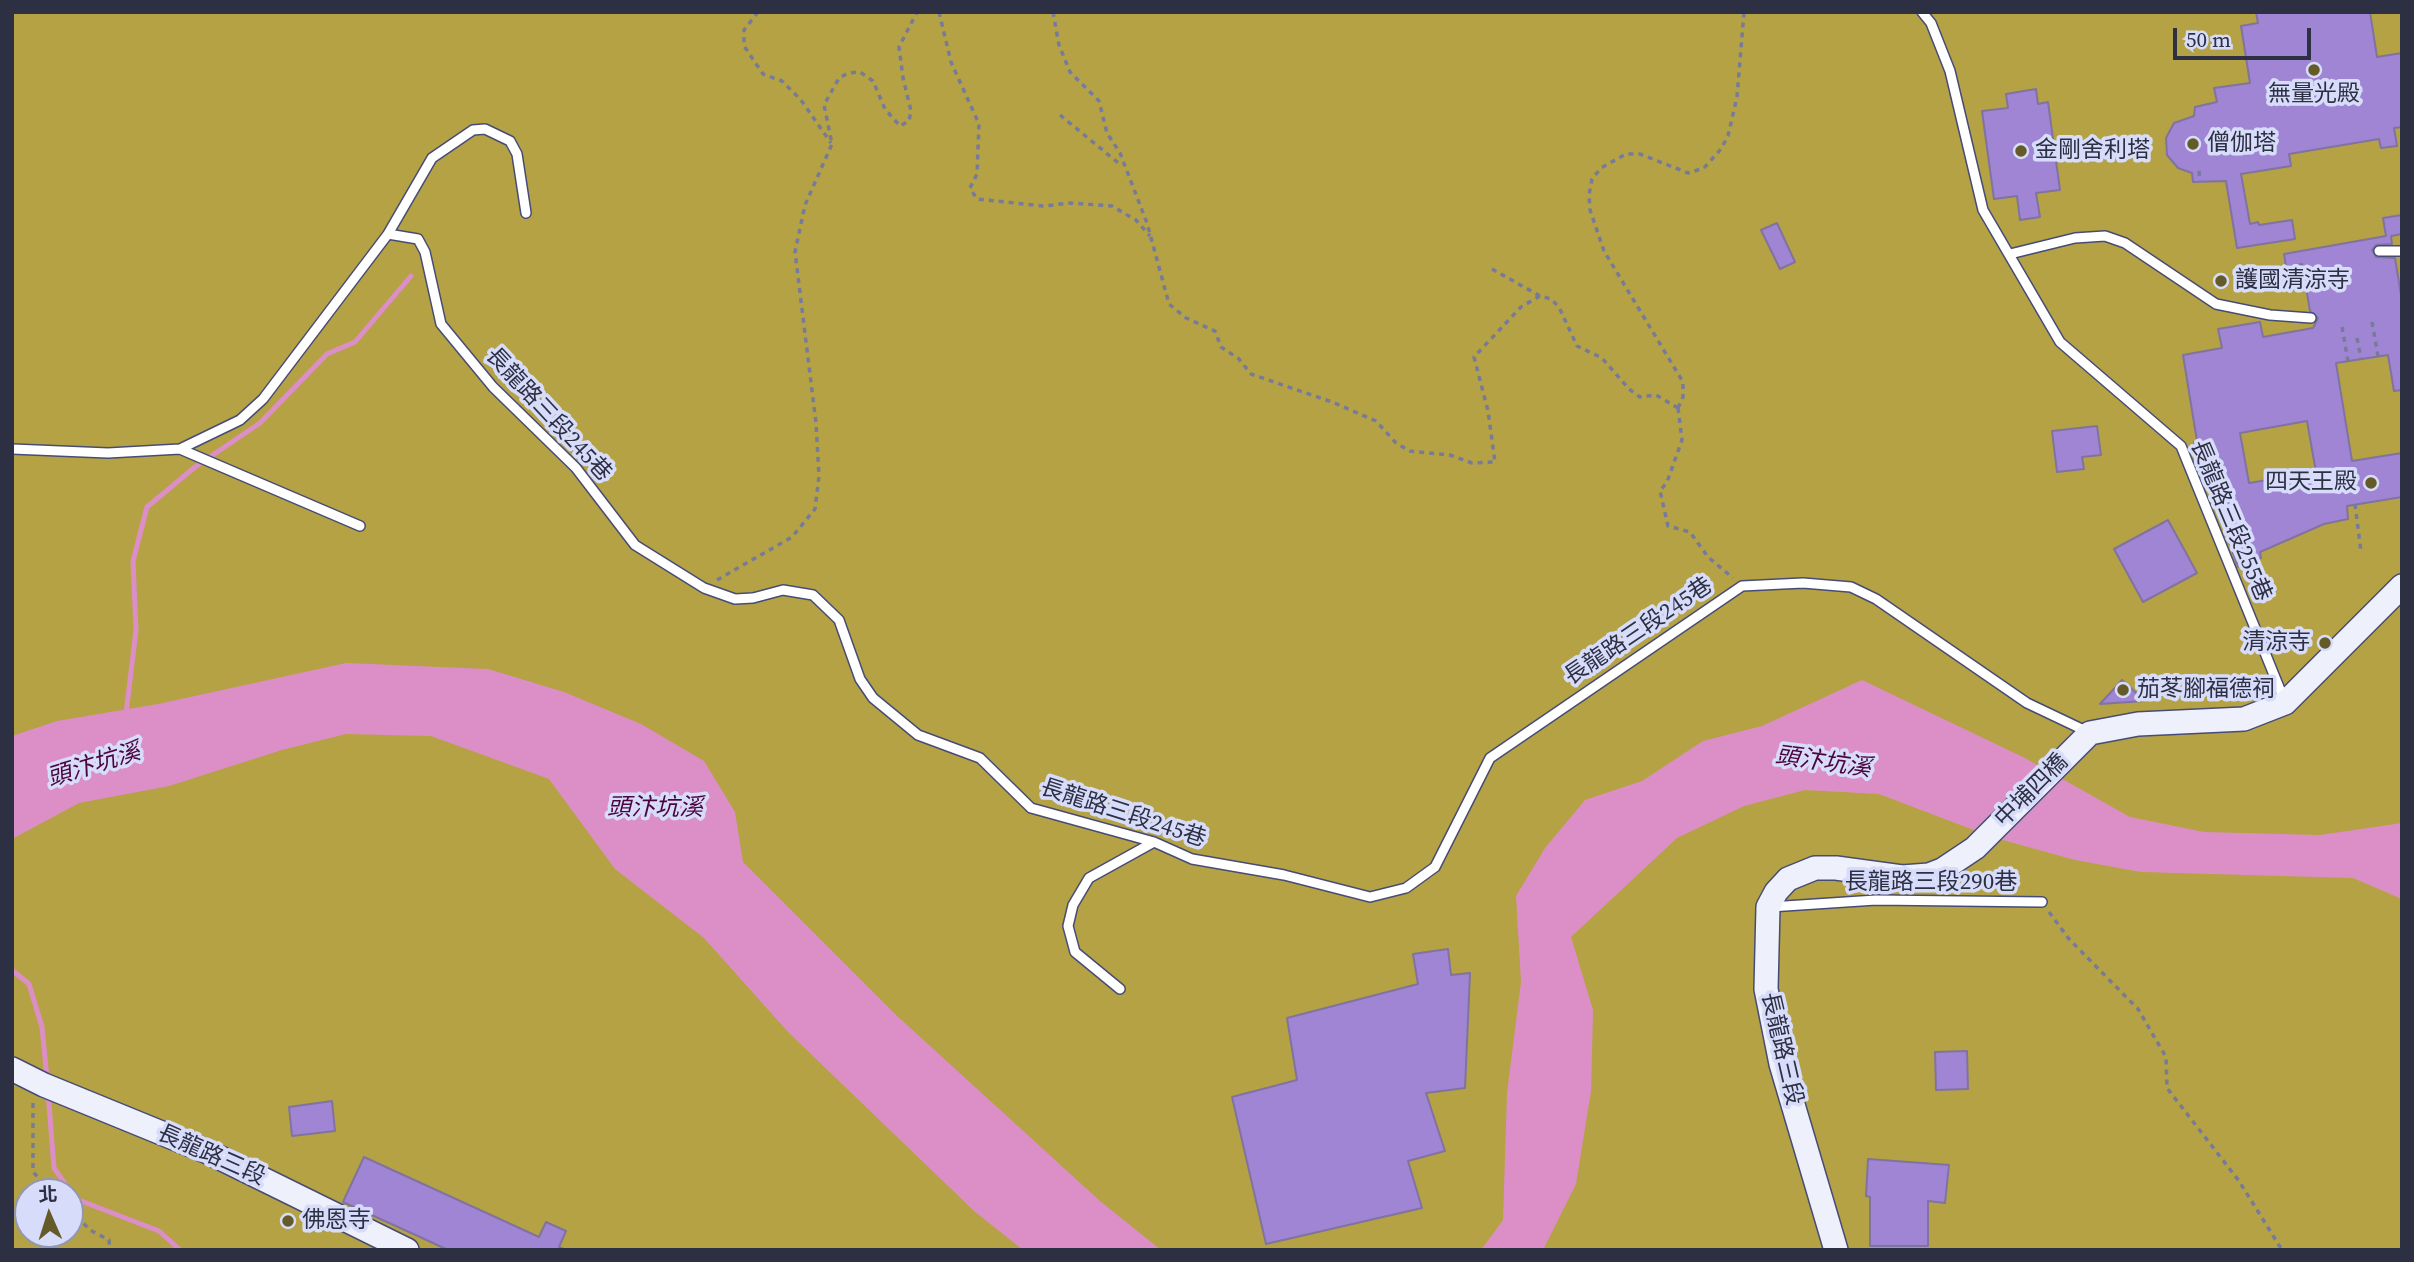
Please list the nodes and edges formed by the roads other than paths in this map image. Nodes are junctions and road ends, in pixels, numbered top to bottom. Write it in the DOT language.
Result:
graph roads {
  1 [pos="1922,12"];
  2 [pos="526,213"];
  3 [pos="388,233"];
  4 [pos="2379,251"];
  5 [pos="2402,251"];
  6 [pos="2010,254"];
  7 [pos="2311,318"];
  8 [pos="12,449"];
  9 [pos="180,449"];
  10 [pos="360,526"];
  11 [pos="2402,586"];
  12 [pos="2286,704"];
  13 [pos="2090,733"];
  14 [pos="1154,842"];
  15 [pos="2042,902"];
  16 [pos="1768,907"];
  17 [pos="1119,989"];
  18 [pos="12,1069"];
  19 [pos="407,1250"];
  20 [pos="1836,1250"];
  1 -- 6 [label="lane, 長龍路三段255巷"];
  2 -- 3 [label="lane"];
  3 -- 9 [label="lane"];
  3 -- 14 [label="lane, 長龍路三段245巷"];
  4 -- 5 [label="lane"];
  6 -- 7 [label="lane"];
  6 -- 12 [label="lane, 長龍路三段255巷"];
  8 -- 9 [label="lane"];
  9 -- 10 [label="lane"];
  11 -- 12 [label="main road"];
  12 -- 13 [label="main road"];
  13 -- 14 [label="lane, 長龍路三段245巷"];
  13 -- 16 [label="main road, 中埔四橋"];
  14 -- 17 [label="lane"];
  15 -- 16 [label="lane, 長龍路三段290巷"];
  16 -- 20 [label="main road, 長龍路三段"];
  18 -- 19 [label="main road, 長龍路三段"];
}
